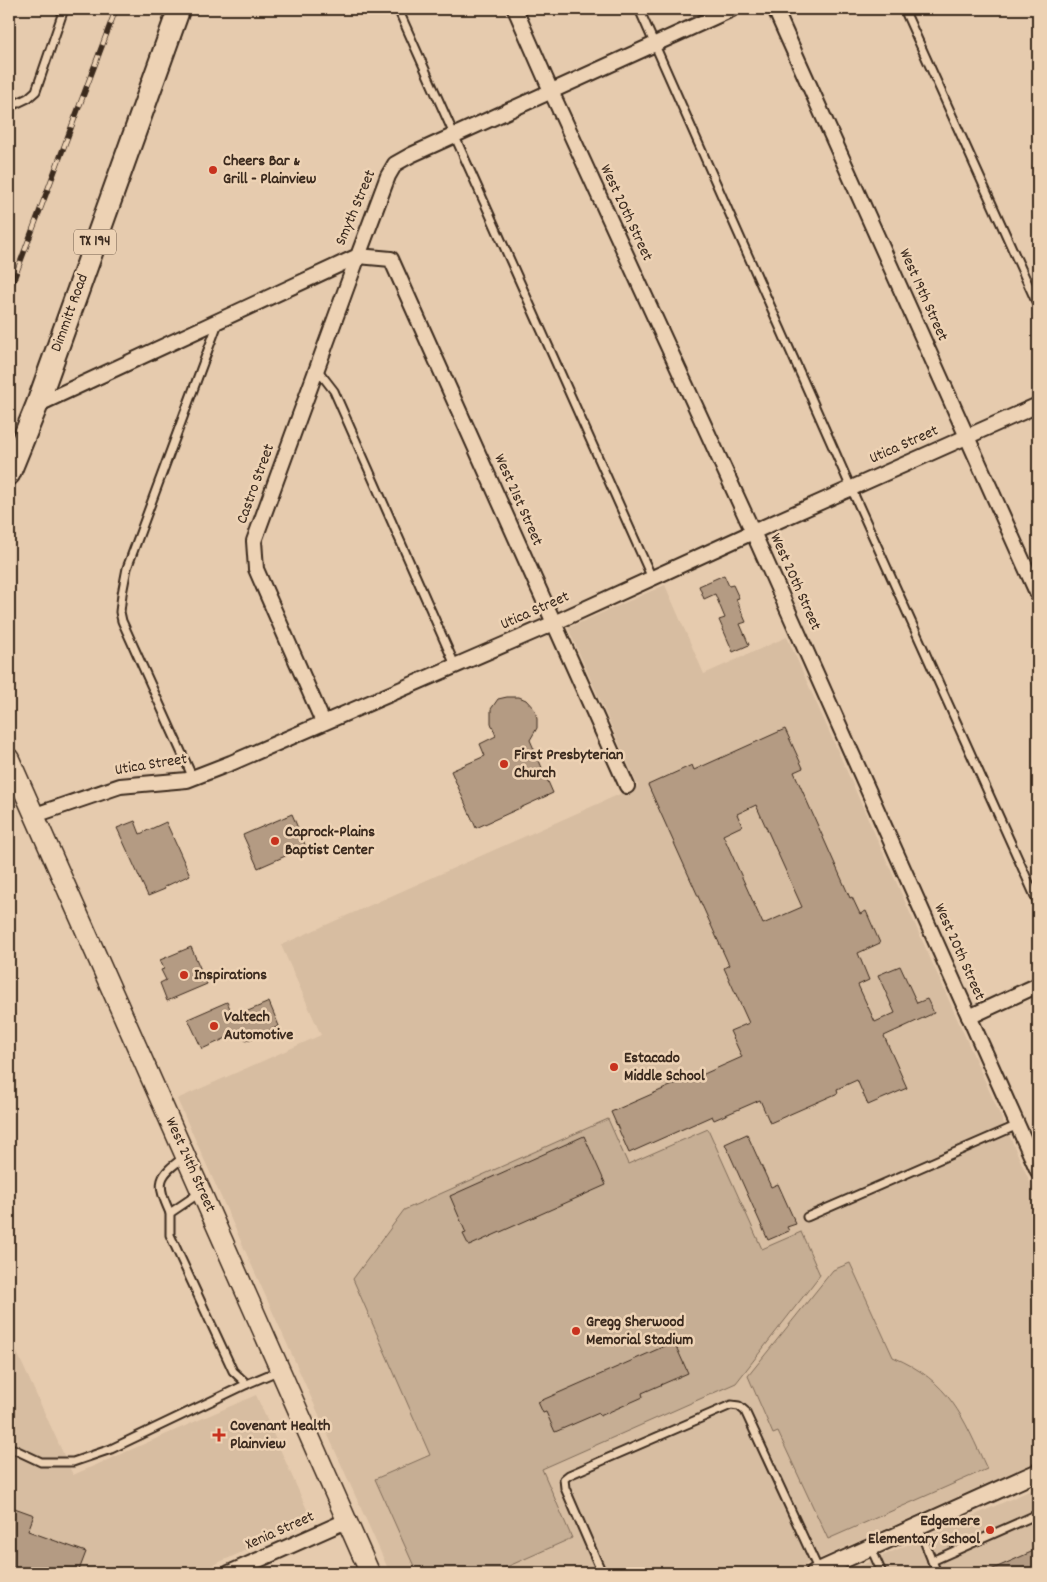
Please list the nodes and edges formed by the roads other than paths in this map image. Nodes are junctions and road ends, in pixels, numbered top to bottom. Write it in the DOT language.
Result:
graph roads {
  1 [pos="64,9"];
  2 [pos="179,9"];
  3 [pos="398,9"];
  4 [pos="515,9"];
  5 [pos="639,9"];
  6 [pos="732,9"];
  7 [pos="775,9"];
  8 [pos="904,9"];
  9 [pos="655,44"];
  10 [pos="551,90"];
  11 [pos="9,107"];
  12 [pos="454,135"];
  13 [pos="358,256"];
  14 [pos="1038,306"];
  15 [pos="219,320"];
  16 [pos="317,369"];
  17 [pos="36,405"];
  18 [pos="1038,405"];
  19 [pos="967,436"];
  20 [pos="9,474"];
  21 [pos="851,488"];
  22 [pos="753,532"];
  23 [pos="652,578"];
  24 [pos="1038,595"];
  25 [pos="554,623"];
  26 [pos="456,665"];
  27 [pos="323,722"];
  28 [pos="9,758"];
  29 [pos="193,778"];
  30 [pos="627,786"];
  31 [pos="36,815"];
  32 [pos="1038,903"];
  33 [pos="1038,985"];
  34 [pos="969,1017"];
  35 [pos="1018,1125"];
  36 [pos="186,1156"];
  37 [pos="1038,1171"];
  38 [pos="201,1191"];
  39 [pos="170,1213"];
  40 [pos="807,1217"];
  41 [pos="280,1370"];
  42 [pos="247,1384"];
  43 [pos="9,1447"];
  44 [pos="1038,1472"];
  45 [pos="1038,1514"];
  46 [pos="346,1521"];
  47 [pos="918,1526"];
  48 [pos="870,1548"];
  49 [pos="932,1561"];
  50 [pos="816,1572"];
  51 [pos="229,1573"];
  52 [pos="370,1573"];
  53 [pos="602,1573"];
  54 [pos="882,1573"];
  55 [pos="937,1573"];
  1 -- 11 [label="lane"];
  2 -- 17 [label="main road, Dimmitt Road / TX 194"];
  3 -- 12 [label="lane"];
  4 -- 10 [label="street, West 20th Street"];
  5 -- 9 [label="lane"];
  6 -- 9 [label="street, Smyth Street"];
  7 -- 19 [label="street, West 19th Street"];
  8 -- 14 [label="lane"];
  9 -- 10 [label="street, Smyth Street"];
  9 -- 21 [label="lane"];
  10 -- 12 [label="street, Smyth Street"];
  10 -- 22 [label="street, West 20th Street"];
  12 -- 13 [label="street, Smyth Street"];
  12 -- 23 [label="lane"];
  13 -- 15 [label="street, Smyth Street"];
  13 -- 16 [label="street, Castro Street"];
  13 -- 25 [label="street, West 21st Street"];
  15 -- 17 [label="street, Smyth Street"];
  15 -- 29 [label="lane"];
  16 -- 26 [label="lane"];
  16 -- 27 [label="street, Castro Street"];
  17 -- 20 [label="main road, Dimmitt Road / TX 194"];
  18 -- 19 [label="street, Utica Street"];
  19 -- 21 [label="street, Utica Street"];
  19 -- 24 [label="street, West 19th Street"];
  21 -- 22 [label="street, Utica Street"];
  21 -- 32 [label="lane"];
  22 -- 23 [label="street, Utica Street"];
  22 -- 34 [label="street, West 20th Street"];
  23 -- 25 [label="street, Utica Street"];
  25 -- 26 [label="street, Utica Street"];
  25 -- 30 [label="street, West 21st Street"];
  26 -- 27 [label="street, Utica Street"];
  27 -- 29 [label="street, Utica Street"];
  28 -- 31 [label="main road, West 24th Street"];
  29 -- 31 [label="street, Utica Street"];
  31 -- 36 [label="main road, West 24th Street"];
  33 -- 34 [label="street"];
  34 -- 35 [label="street, West 20th Street"];
  35 -- 37 [label="street, West 20th Street"];
  35 -- 40 [label="lane"];
  36 -- 38 [label="main road, West 24th Street"];
  36 -- 39 [label="lane"];
  38 -- 39 [label="lane"];
  38 -- 41 [label="main road, West 24th Street"];
  39 -- 42 [label="lane"];
  41 -- 42 [label="lane"];
  41 -- 46 [label="main road, West 24th Street"];
  42 -- 43 [label="lane"];
  44 -- 47 [label="street"];
  45 -- 49 [label="lane"];
  46 -- 51 [label="street, Xenia Street"];
  46 -- 52 [label="main road, West 24th Street"];
  47 -- 48 [label="street"];
  47 -- 49 [label="lane"];
  48 -- 50 [label="street"];
  48 -- 54 [label="lane"];
  49 -- 55 [label="lane"];
  50 -- 53 [label="lane"];
}
